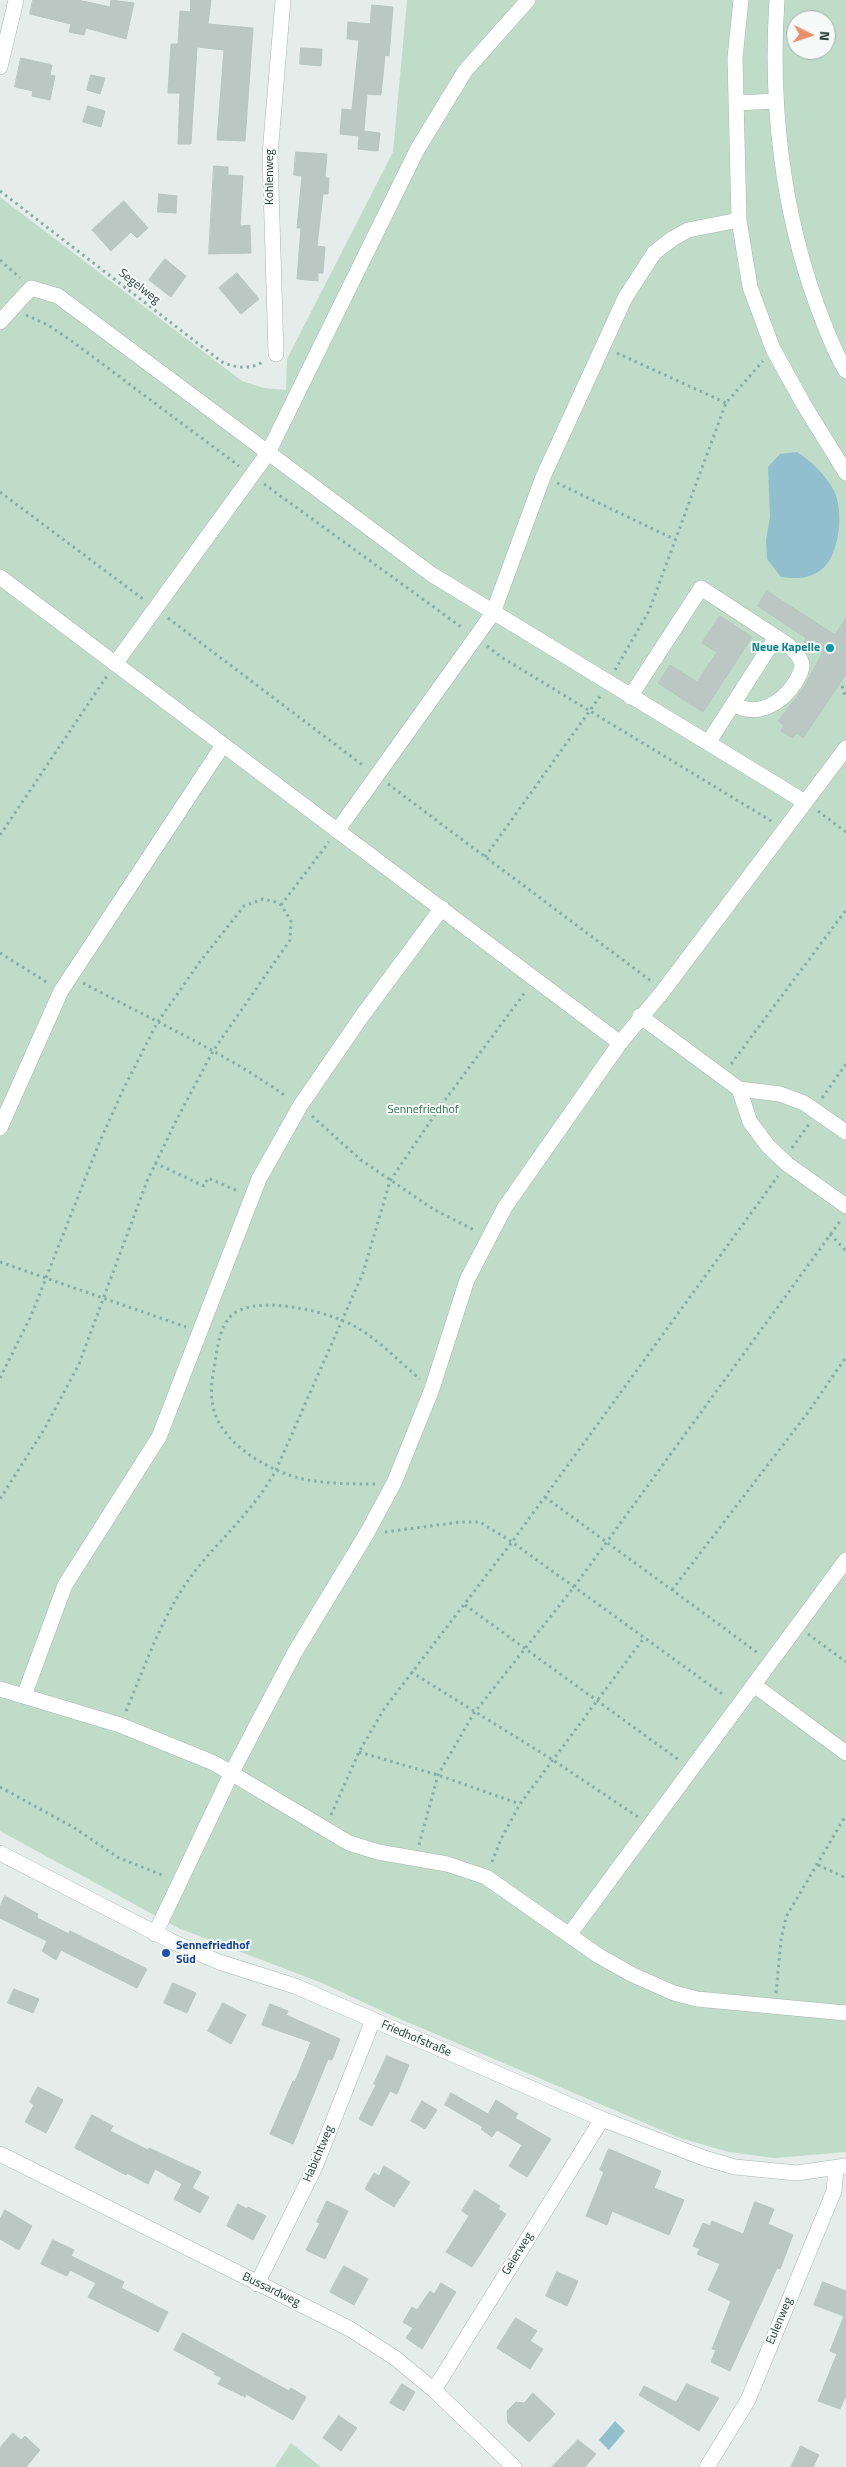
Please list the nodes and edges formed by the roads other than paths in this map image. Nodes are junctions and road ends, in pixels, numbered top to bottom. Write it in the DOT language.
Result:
graph roads {
  1 [pos="16,0"];
  2 [pos="283,0"];
  3 [pos="528,0"];
  4 [pos="741,0"];
  5 [pos="777,0"];
  6 [pos="0,67"];
  7 [pos="775,101"];
  8 [pos="736,103"];
  9 [pos="739,220"];
  10 [pos="0,322"];
  11 [pos="276,354"];
  12 [pos="846,371"];
  13 [pos="268,454"];
  14 [pos="846,473"];
  15 [pos="0,577"];
  16 [pos="493,613"];
  17 [pos="776,637"];
  18 [pos="115,664"];
  19 [pos="630,697"];
  20 [pos="733,704"];
  21 [pos="708,743"];
  22 [pos="223,745"];
  23 [pos="846,748"];
  24 [pos="805,802"];
  25 [pos="337,831"];
  26 [pos="442,908"];
  27 [pos="640,1016"];
  28 [pos="620,1042"];
  29 [pos="738,1089"];
  30 [pos="0,1128"];
  31 [pos="846,1132"];
  32 [pos="846,1206"];
  33 [pos="846,1560"];
  34 [pos="754,1685"];
  35 [pos="0,1689"];
  36 [pos="24,1696"];
  37 [pos="846,1753"];
  38 [pos="232,1772"];
  39 [pos="0,1853"];
  40 [pos="155,1934"];
  41 [pos="569,1934"];
  42 [pos="846,2013"];
  43 [pos="373,2020"];
  44 [pos="602,2118"];
  45 [pos="0,2154"];
  46 [pos="841,2167"];
  47 [pos="257,2284"];
  48 [pos="434,2390"];
  49 [pos="514,2467"];
  50 [pos="707,2467"];
  1 -- 6 [label="street"];
  2 -- 11 [label="street, Kohlenweg"];
  3 -- 13 [label="street"];
  4 -- 8 [label="street"];
  5 -- 7 [label="street"];
  7 -- 8 [label="street"];
  7 -- 12 [label="street"];
  8 -- 9 [label="street"];
  9 -- 14 [label="street"];
  9 -- 16 [label="street"];
  10 -- 13 [label="street"];
  13 -- 16 [label="street"];
  13 -- 18 [label="street"];
  15 -- 18 [label="street"];
  16 -- 19 [label="street"];
  16 -- 25 [label="street"];
  17 -- 19 [label="street"];
  17 -- 20 [label="street"];
  17 -- 20 [label="street"];
  18 -- 22 [label="street"];
  19 -- 21 [label="street"];
  20 -- 21 [label="street"];
  21 -- 24 [label="street"];
  22 -- 25 [label="street"];
  22 -- 30 [label="street"];
  23 -- 24 [label="street"];
  24 -- 27 [label="street"];
  25 -- 26 [label="street"];
  26 -- 28 [label="street"];
  26 -- 36 [label="street"];
  27 -- 28 [label="street"];
  27 -- 29 [label="street"];
  28 -- 38 [label="street"];
  29 -- 31 [label="street"];
  29 -- 32 [label="street"];
  33 -- 34 [label="street"];
  34 -- 37 [label="street"];
  34 -- 41 [label="street"];
  35 -- 36 [label="street"];
  36 -- 38 [label="street"];
  38 -- 40 [label="street"];
  38 -- 41 [label="street"];
  39 -- 40 [label="street, Friedhofstraße"];
  40 -- 43 [label="street, Friedhofstraße"];
  41 -- 42 [label="street"];
  43 -- 44 [label="street, Friedhofstraße"];
  43 -- 47 [label="street, Habichtweg"];
  44 -- 46 [label="street, Friedhofstraße"];
  44 -- 48 [label="street, Geierweg"];
  45 -- 47 [label="street, Bussardweg"];
  46 -- 50 [label="street, Eulenweg"];
  47 -- 48 [label="street, Bussardweg"];
  48 -- 49 [label="street, Bussardweg"];
}
